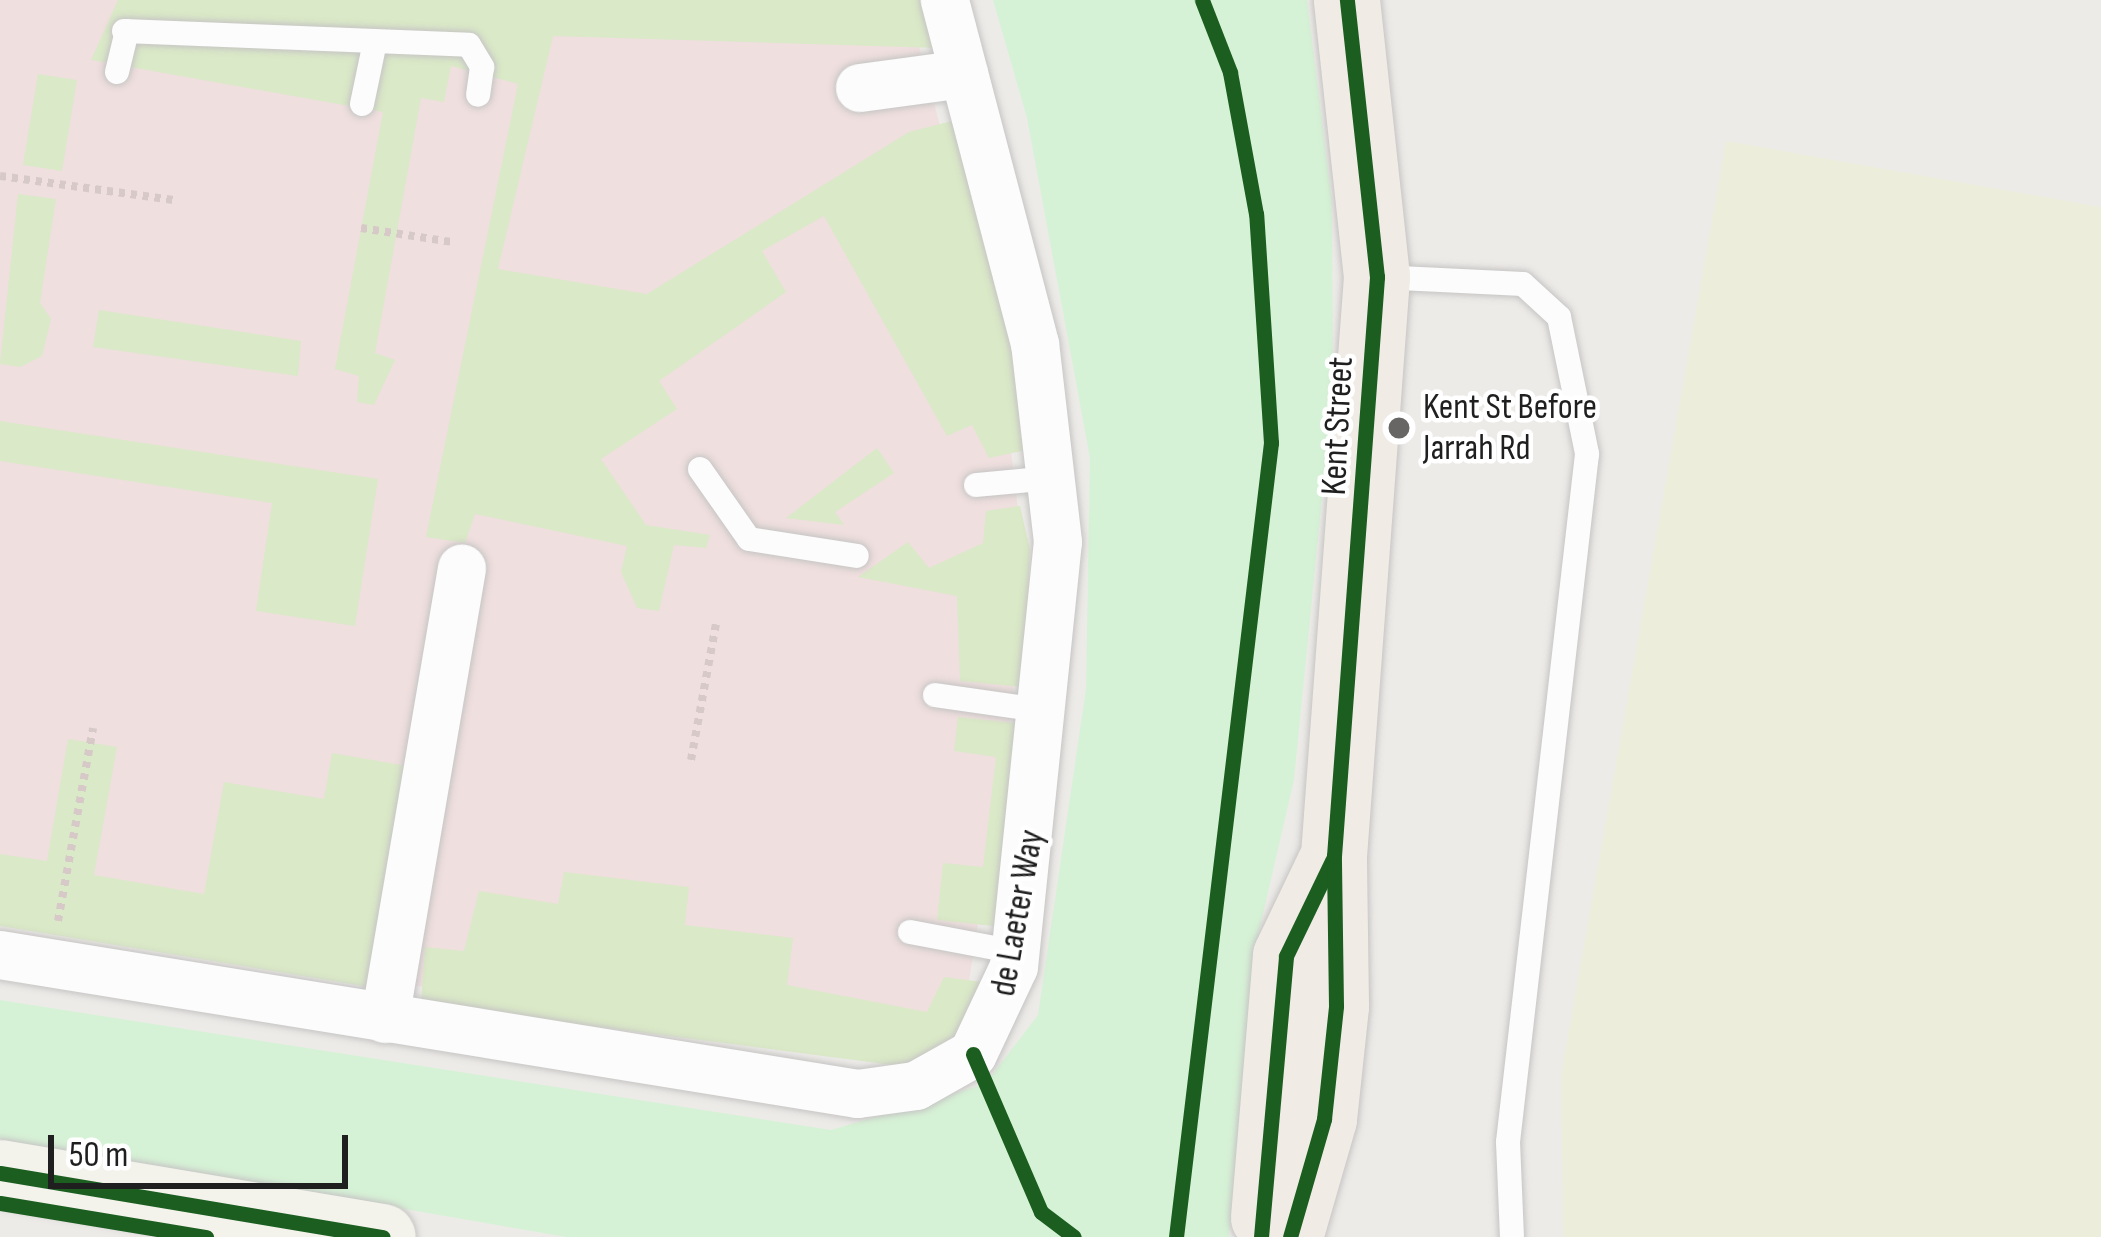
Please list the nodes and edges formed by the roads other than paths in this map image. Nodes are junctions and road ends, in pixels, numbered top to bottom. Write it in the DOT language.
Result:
graph roads {
  1 [pos="945,0"];
  2 [pos="1347,0"];
  3 [pos="375,42"];
  4 [pos="117,72"];
  5 [pos="964,74"];
  6 [pos="860,88"];
  7 [pos="478,95"];
  8 [pos="362,104"];
  9 [pos="1377,277"];
  10 [pos="700,469"];
  11 [pos="1051,478"];
  12 [pos="976,484"];
  13 [pos="857,556"];
  14 [pos="462,569"];
  15 [pos="935,695"];
  16 [pos="1048,711"];
  17 [pos="1334,856"];
  18 [pos="910,932"];
  19 [pos="1016,952"];
  20 [pos="0,956"];
  21 [pos="386,1019"];
  22 [pos="0,1174"];
  23 [pos="0,1203"];
  24 [pos="206,1237"];
  25 [pos="383,1237"];
  26 [pos="1261,1237"];
  27 [pos="1290,1237"];
  28 [pos="1513,1237"];
  1 -- 5 [label="street, de Laeter Way"];
  2 -- 9 [label="main road, Kent Street"];
  3 -- 4 [label="lane"];
  3 -- 7 [label="lane"];
  3 -- 8 [label="lane"];
  5 -- 6 [label="street"];
  5 -- 11 [label="street, de Laeter Way"];
  9 -- 17 [label="main road, Kent Street"];
  9 -- 28 [label="lane"];
  10 -- 13 [label="lane"];
  11 -- 12 [label="lane"];
  11 -- 16 [label="street, de Laeter Way"];
  14 -- 21 [label="street"];
  15 -- 16 [label="lane"];
  16 -- 19 [label="street, de Laeter Way"];
  17 -- 26 [label="main road, Kent Street"];
  17 -- 27 [label="main road, Kent Street"];
  18 -- 19 [label="lane"];
  19 -- 21 [label="street, de Laeter Way"];
  20 -- 21 [label="street, de Laeter Way"];
  22 -- 25 [label="street"];
  23 -- 24 [label="street"];
}
